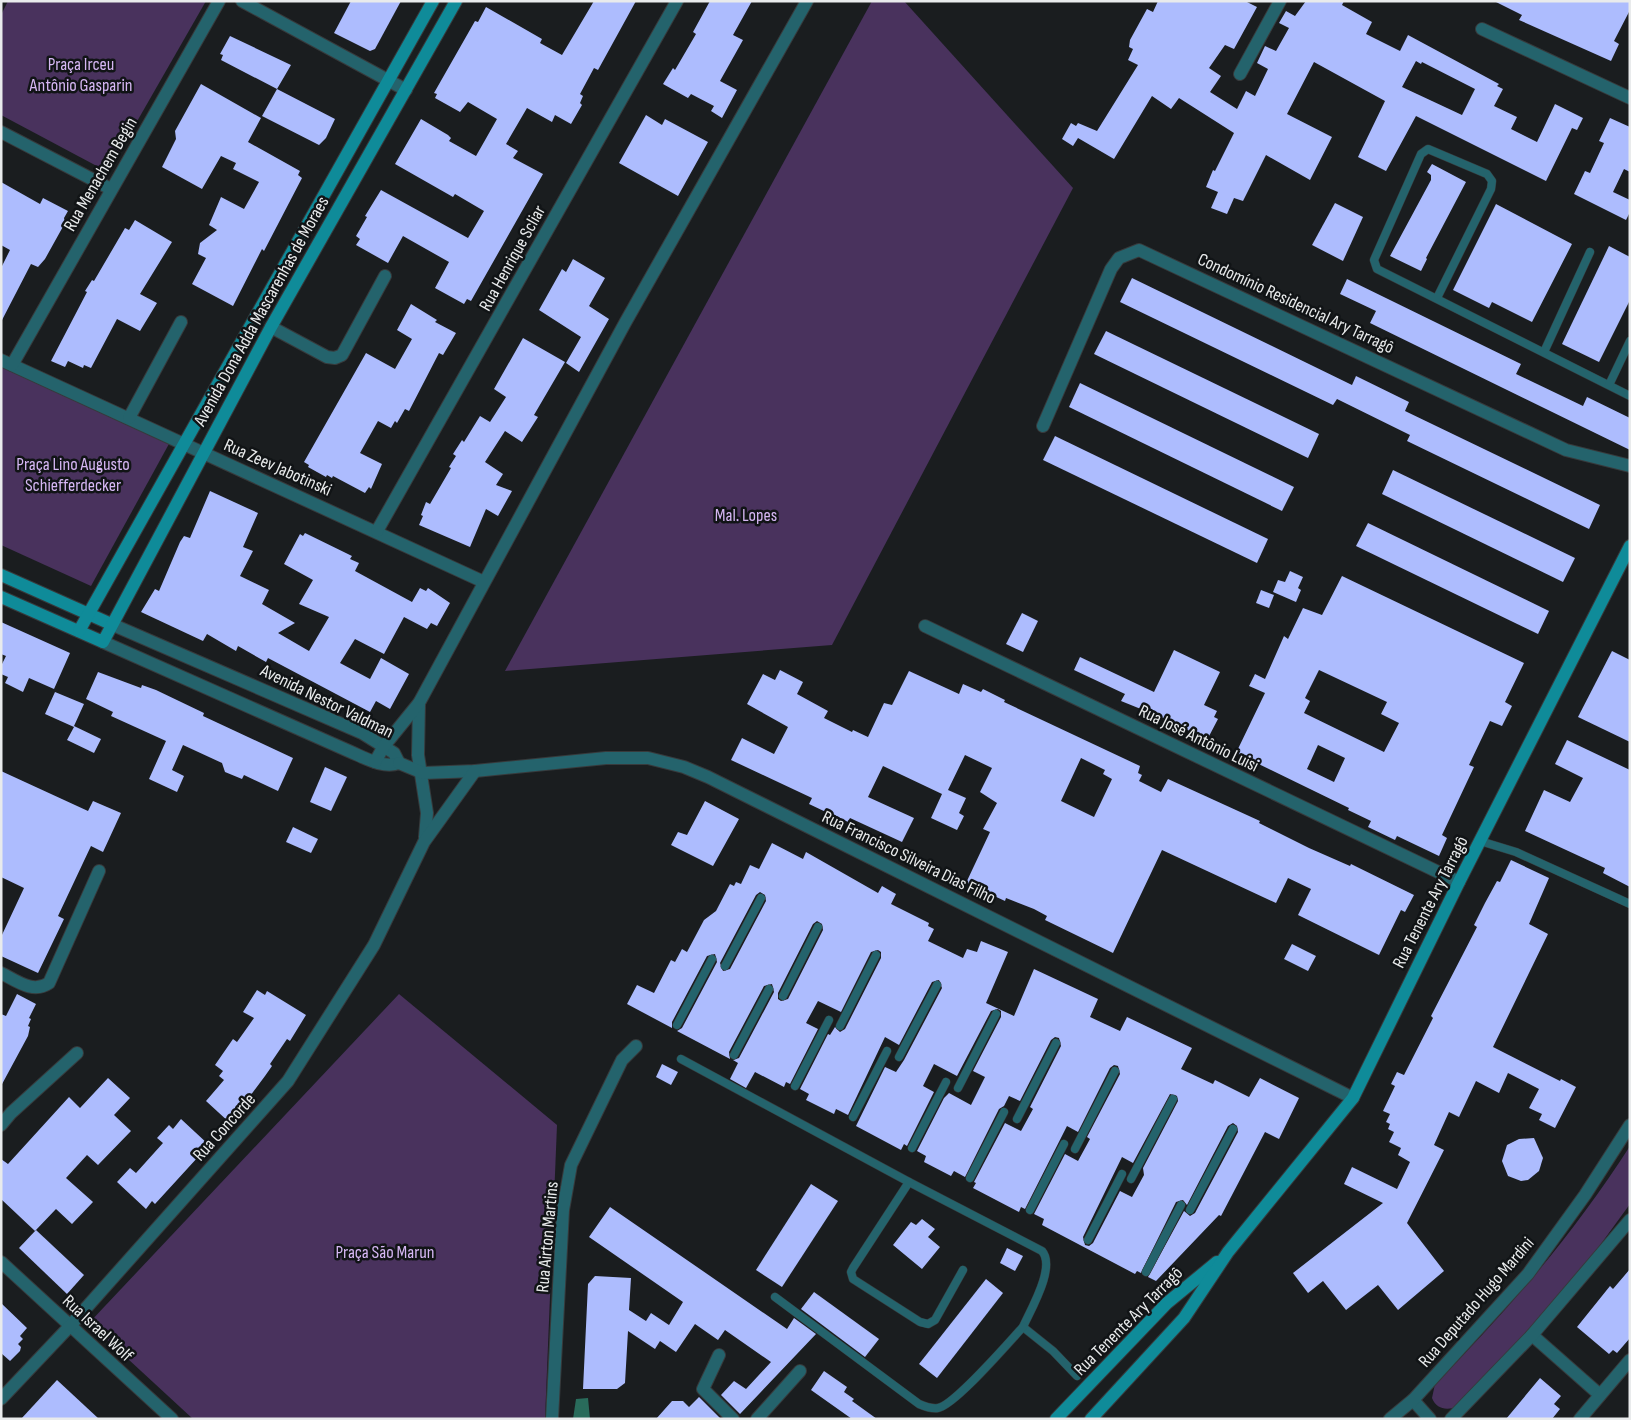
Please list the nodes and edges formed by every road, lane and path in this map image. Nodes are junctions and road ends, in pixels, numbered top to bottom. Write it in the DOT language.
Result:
graph roads {
  1 [pos="219,1"];
  2 [pos="242,1"];
  3 [pos="433,1"];
  4 [pos="456,1"];
  5 [pos="677,1"];
  6 [pos="807,1"];
  7 [pos="1280,1"];
  8 [pos="1482,29"];
  9 [pos="1240,74"];
  10 [pos="388,80"];
  11 [pos="406,90"];
  12 [pos="1630,98"];
  13 [pos="1,132"];
  14 [pos="110,190"];
  15 [pos="1590,252"];
  16 [pos="384,276"];
  17 [pos="1437,298"];
  18 [pos="181,322"];
  19 [pos="271,327"];
  20 [pos="1630,342"];
  21 [pos="1544,352"];
  22 [pos="7,362"];
  23 [pos="1609,385"];
  24 [pos="1630,396"];
  25 [pos="129,418"];
  26 [pos="1043,426"];
  27 [pos="185,444"];
  28 [pos="203,452"];
  29 [pos="1630,466"];
  30 [pos="377,531"];
  31 [pos="1630,546"];
  32 [pos="1,575"];
  33 [pos="484,582"];
  34 [pos="1,597"];
  35 [pos="88,614"];
  36 [pos="111,624"];
  37 [pos="925,626"];
  38 [pos="79,631"];
  39 [pos="103,642"];
  40 [pos="419,703"];
  41 [pos="384,746"];
  42 [pos="375,762"];
  43 [pos="399,763"];
  44 [pos="476,771"];
  45 [pos="423,773"];
  46 [pos="1480,841"];
  47 [pos="424,842"];
  48 [pos="99,870"];
  49 [pos="1459,882"];
  50 [pos="760,898"];
  51 [pos="1630,904"];
  52 [pos="818,927"];
  53 [pos="876,955"];
  54 [pos="712,959"];
  55 [pos="725,966"];
  56 [pos="1,973"];
  57 [pos="937,985"];
  58 [pos="769,989"];
  59 [pos="782,996"];
  60 [pos="996,1014"];
  61 [pos="829,1020"];
  62 [pos="677,1025"];
  63 [pos="840,1026"];
  64 [pos="1056,1043"];
  65 [pos="636,1046"];
  66 [pos="887,1051"];
  67 [pos="77,1053"];
  68 [pos="734,1055"];
  69 [pos="899,1057"];
  70 [pos="681,1059"];
  71 [pos="1115,1071"];
  72 [pos="946,1082"];
  73 [pos="794,1086"];
  74 [pos="958,1088"];
  75 [pos="1353,1098"];
  76 [pos="1173,1099"];
  77 [pos="6,1111"];
  78 [pos="1004,1112"];
  79 [pos="853,1117"];
  80 [pos="1017,1119"];
  81 [pos="1,1125"];
  82 [pos="1630,1125"];
  83 [pos="1234,1129"];
  84 [pos="1064,1144"];
  85 [pos="912,1148"];
  86 [pos="1075,1150"];
  87 [pos="1122,1174"];
  88 [pos="970,1178"];
  89 [pos="1131,1179"];
  90 [pos="909,1182"];
  91 [pos="1181,1205"];
  92 [pos="1030,1210"];
  93 [pos="1190,1210"];
  94 [pos="1630,1220"];
  95 [pos="1088,1240"];
  96 [pos="1228,1252"];
  97 [pos="1,1262"];
  98 [pos="963,1270"];
  99 [pos="1146,1272"];
  100 [pos="775,1297"];
  101 [pos="70,1326"];
  102 [pos="1023,1327"];
  103 [pos="1532,1335"];
  104 [pos="720,1355"];
  105 [pos="1630,1360"];
  106 [pos="800,1371"];
  107 [pos="1077,1376"];
  108 [pos="1600,1395"];
  109 [pos="1,1399"];
  110 [pos="1413,1400"];
  111 [pos="172,1419"];
  112 [pos="552,1419"];
  113 [pos="733,1419"];
  114 [pos="757,1419"];
  115 [pos="1056,1419"];
  116 [pos="1090,1419"];
  117 [pos="1390,1419"];
  118 [pos="1430,1419"];
  119 [pos="1451,1419"];
  120 [pos="1580,1419"];
  1 -- 14 [label="street, Rua Menachem Begin"];
  2 -- 10 [label="street"];
  3 -- 10 [label="main road, Avenida Dona Adda Mascarenhas de Moraes"];
  4 -- 11 [label="main road, Avenida Dona Adda Mascarenhas de Moraes"];
  5 -- 30 [label="street, Rua Henrique Scliar"];
  6 -- 33 [label="street"];
  7 -- 9 [label="street"];
  8 -- 12 [label="street"];
  10 -- 11 [label="street"];
  10 -- 27 [label="main road, Avenida Dona Adda Mascarenhas de Moraes"];
  11 -- 19 [label="main road, Avenida Dona Adda Mascarenhas de Moraes"];
  13 -- 14 [label="street"];
  14 -- 22 [label="street, Rua Menachem Begin"];
  15 -- 21 [label="lane"];
  16 -- 19 [label="street"];
  17 -- 17 [label="lane"];
  17 -- 21 [label="lane"];
  18 -- 25 [label="street"];
  19 -- 28 [label="main road, Avenida Dona Adda Mascarenhas de Moraes"];
  20 -- 23 [label="lane"];
  21 -- 23 [label="lane"];
  22 -- 25 [label="street, Rua Zeev Jabotinski"];
  23 -- 24 [label="lane"];
  25 -- 27 [label="street, Rua Zeev Jabotinski"];
  26 -- 29 [label="street, Condomínio Residencial Ary Tarragô"];
  27 -- 28 [label="street, Rua Zeev Jabotinski"];
  27 -- 35 [label="main road, Avenida Dona Adda Mascarenhas de Moraes"];
  28 -- 30 [label="street, Rua Zeev Jabotinski"];
  28 -- 36 [label="main road, Avenida Dona Adda Mascarenhas de Moraes"];
  30 -- 33 [label="street, Rua Zeev Jabotinski"];
  31 -- 46 [label="main road, Rua Tenente Ary Tarragô"];
  32 -- 35 [label="main road, Avenida Nestor Valdman"];
  33 -- 40 [label="street"];
  34 -- 38 [label="main road, Avenida Nestor Valdman"];
  35 -- 36 [label="main road, Avenida Nestor Valdman"];
  35 -- 38 [label="main road, Avenida Dona Adda Mascarenhas de Moraes"];
  36 -- 39 [label="main road, Avenida Dona Adda Mascarenhas de Moraes"];
  36 -- 41 [label="street, Avenida Nestor Valdman"];
  37 -- 49 [label="street, Rua José Antônio Luisi"];
  38 -- 39 [label="main road, Avenida Nestor Valdman"];
  39 -- 42 [label="street, Avenida Nestor Valdman"];
  40 -- 41 [label="street"];
  40 -- 45 [label="street, Rua Concorde"];
  41 -- 42 [label="street"];
  41 -- 43 [label="street, Avenida Nestor Valdman"];
  42 -- 43 [label="street, Avenida Nestor Valdman"];
  43 -- 45 [label="street"];
  44 -- 45 [label="street, Rua Francisco Silveira Dias Filho"];
  44 -- 47 [label="street, Rua Concorde"];
  44 -- 75 [label="street, Rua Francisco Silveira Dias Filho"];
  45 -- 47 [label="street, Rua Concorde"];
  46 -- 49 [label="main road, Rua Tenente Ary Tarragô"];
  46 -- 51 [label="lane"];
  47 -- 101 [label="street, Rua Concorde"];
  48 -- 56 [label="street"];
  49 -- 75 [label="main road, Rua Tenente Ary Tarragô"];
  50 -- 55 [label="lane"];
  52 -- 59 [label="lane"];
  53 -- 63 [label="lane"];
  54 -- 62 [label="lane"];
  57 -- 69 [label="lane"];
  58 -- 68 [label="lane"];
  60 -- 74 [label="lane"];
  61 -- 73 [label="lane"];
  64 -- 80 [label="lane"];
  65 -- 112 [label="street, Rua Airton Martins"];
  66 -- 79 [label="lane"];
  67 -- 77 [label="street"];
  70 -- 90 [label="lane"];
  71 -- 86 [label="lane"];
  72 -- 85 [label="lane"];
  75 -- 96 [label="main road, Rua Tenente Ary Tarragô"];
  76 -- 89 [label="lane"];
  77 -- 81 [label="street"];
  78 -- 88 [label="lane"];
  82 -- 110 [label="street, Rua Deputado Hugo Mardini"];
  83 -- 93 [label="lane"];
  84 -- 92 [label="lane"];
  87 -- 95 [label="lane"];
  90 -- 98 [label="lane"];
  90 -- 102 [label="lane"];
  91 -- 99 [label="lane"];
  94 -- 103 [label="street"];
  96 -- 115 [label="main road, Rua Tenente Ary Tarragô"];
  96 -- 116 [label="main road, Rua Tenente Ary Tarragô"];
  97 -- 101 [label="street, Rua Israel Wolf"];
  100 -- 102 [label="lane"];
  101 -- 109 [label="street, Rua Concorde"];
  101 -- 111 [label="street, Rua Israel Wolf"];
  102 -- 107 [label="lane"];
  103 -- 108 [label="street"];
  103 -- 119 [label="street"];
  104 -- 113 [label="street"];
  105 -- 108 [label="street"];
  106 -- 114 [label="street"];
  108 -- 120 [label="street"];
  110 -- 117 [label="street, Rua Deputado Hugo Mardini"];
  110 -- 118 [label="street"];
}
